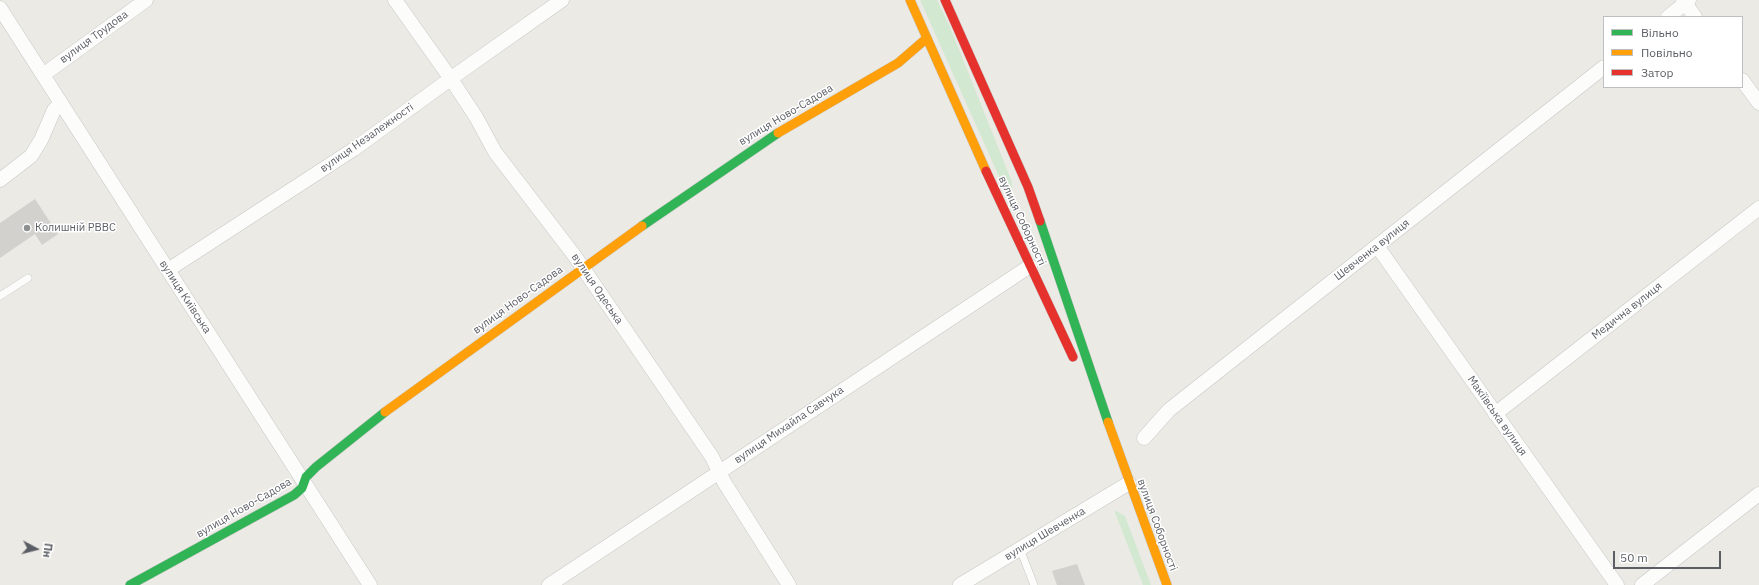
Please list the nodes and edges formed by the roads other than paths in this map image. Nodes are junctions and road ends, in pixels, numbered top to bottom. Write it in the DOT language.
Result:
graph roads {
  1 [pos="146,0"];
  2 [pos="395,0"];
  3 [pos="562,0"];
  4 [pos="910,0"];
  5 [pos="945,0"];
  6 [pos="1686,1"];
  7 [pos="0,8"];
  8 [pos="1669,16"];
  9 [pos="1694,16"];
  10 [pos="927,38"];
  11 [pos="1603,68"];
  12 [pos="43,75"];
  13 [pos="450,79"];
  14 [pos="1743,81"];
  15 [pos="1759,103"];
  16 [pos="61,104"];
  17 [pos="0,180"];
  18 [pos="1759,208"];
  19 [pos="1377,246"];
  20 [pos="1030,266"];
  21 [pos="582,268"];
  22 [pos="168,270"];
  23 [pos="28,278"];
  24 [pos="0,296"];
  25 [pos="1077,365"];
  26 [pos="1084,379"];
  27 [pos="1496,414"];
  28 [pos="1144,438"];
  29 [pos="1117,450"];
  30 [pos="719,472"];
  31 [pos="304,483"];
  32 [pos="1129,483"];
  33 [pos="1759,494"];
  34 [pos="1020,549"];
  35 [pos="130,585"];
  36 [pos="370,585"];
  37 [pos="549,585"];
  38 [pos="788,585"];
  39 [pos="960,585"];
  40 [pos="1034,585"];
  41 [pos="1166,585"];
  42 [pos="1616,585"];
  43 [pos="1642,585"];
  1 -- 12 [label="street, вулиця Трудова"];
  2 -- 13 [label="street, вулиця Одеська"];
  3 -- 13 [label="street, вулиця Незалежності"];
  4 -- 10 [label="main road, вулиця Соборності"];
  5 -- 29 [label="main road, вулиця Соборності"];
  6 -- 8 [label="street"];
  6 -- 9 [label="street"];
  7 -- 12 [label="street, вулиця Київська"];
  10 -- 20 [label="main road, вулиця Соборності"];
  10 -- 21 [label="main road, вулиця Ново-Садова"];
  11 -- 19 [label="street, Шевченка вулиця"];
  12 -- 16 [label="street, вулиця Київська"];
  13 -- 21 [label="street, вулиця Одеська"];
  13 -- 22 [label="street, вулиця Незалежності"];
  14 -- 15 [label="street"];
  16 -- 17 [label="street"];
  16 -- 22 [label="street, вулиця Київська"];
  18 -- 27 [label="street, Медична вулиця"];
  19 -- 27 [label="street, Макіївська вулиця"];
  19 -- 28 [label="street, Шевченка вулиця"];
  20 -- 25 [label="main road, вулиця Соборності"];
  20 -- 30 [label="street, вулиця Михайла Савчука"];
  21 -- 30 [label="street, вулиця Одеська"];
  21 -- 31 [label="main road, вулиця Ново-Садова"];
  22 -- 31 [label="street, вулиця Київська"];
  23 -- 24 [label="lane"];
  26 -- 29 [label="main road, вулиця Соборності"];
  27 -- 42 [label="street, Макіївська вулиця"];
  29 -- 32 [label="main road, вулиця Соборності"];
  30 -- 37 [label="street, вулиця Михайла Савчука"];
  30 -- 38 [label="street, вулиця Одеська"];
  31 -- 35 [label="main road, вулиця Ново-Садова"];
  31 -- 36 [label="street, вулиця Київська"];
  32 -- 34 [label="street, вулиця Шевченка"];
  32 -- 41 [label="main road, вулиця Соборності"];
  33 -- 43 [label="street"];
  34 -- 39 [label="street, вулиця Шевченка"];
  34 -- 40 [label="lane"];
}
